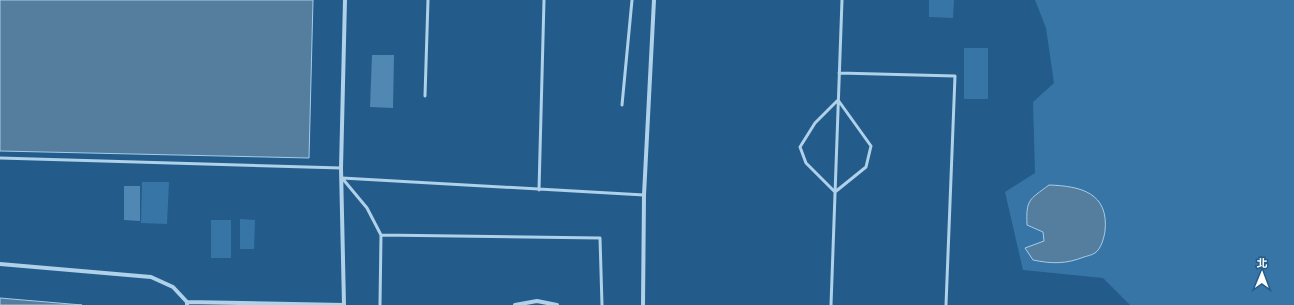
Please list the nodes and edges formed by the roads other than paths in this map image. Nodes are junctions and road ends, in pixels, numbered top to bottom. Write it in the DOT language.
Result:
graph roads {
  1 [pos="345,0"];
  2 [pos="428,0"];
  3 [pos="544,0"];
  4 [pos="632,0"];
  5 [pos="654,0"];
  6 [pos="842,0"];
  7 [pos="839,73"];
  8 [pos="425,96"];
  9 [pos="838,100"];
  10 [pos="622,105"];
  11 [pos="0,158"];
  12 [pos="341,168"];
  13 [pos="342,178"];
  14 [pos="539,190"];
  15 [pos="835,192"];
  16 [pos="644,195"];
  17 [pos="381,235"];
  18 [pos="0,264"];
  19 [pos="187,303"];
  20 [pos="344,305"];
  21 [pos="380,305"];
  22 [pos="515,305"];
  23 [pos="557,305"];
  24 [pos="602,305"];
  25 [pos="643,305"];
  26 [pos="831,305"];
  27 [pos="946,305"];
  1 -- 12 [label="street"];
  2 -- 8 [label="lane"];
  3 -- 14 [label="lane"];
  4 -- 10 [label="lane"];
  5 -- 16 [label="street"];
  6 -- 7 [label="lane"];
  7 -- 9 [label="lane"];
  7 -- 27 [label="lane"];
  9 -- 15 [label="lane"];
  9 -- 15 [label="lane"];
  9 -- 15 [label="lane"];
  11 -- 12 [label="lane"];
  12 -- 13 [label="street"];
  13 -- 14 [label="lane"];
  13 -- 17 [label="lane"];
  13 -- 20 [label="street"];
  14 -- 16 [label="lane"];
  15 -- 26 [label="lane"];
  16 -- 25 [label="street"];
  17 -- 21 [label="lane"];
  17 -- 24 [label="lane"];
  18 -- 19 [label="street"];
  19 -- 20 [label="street"];
  22 -- 23 [label="street"];
}
